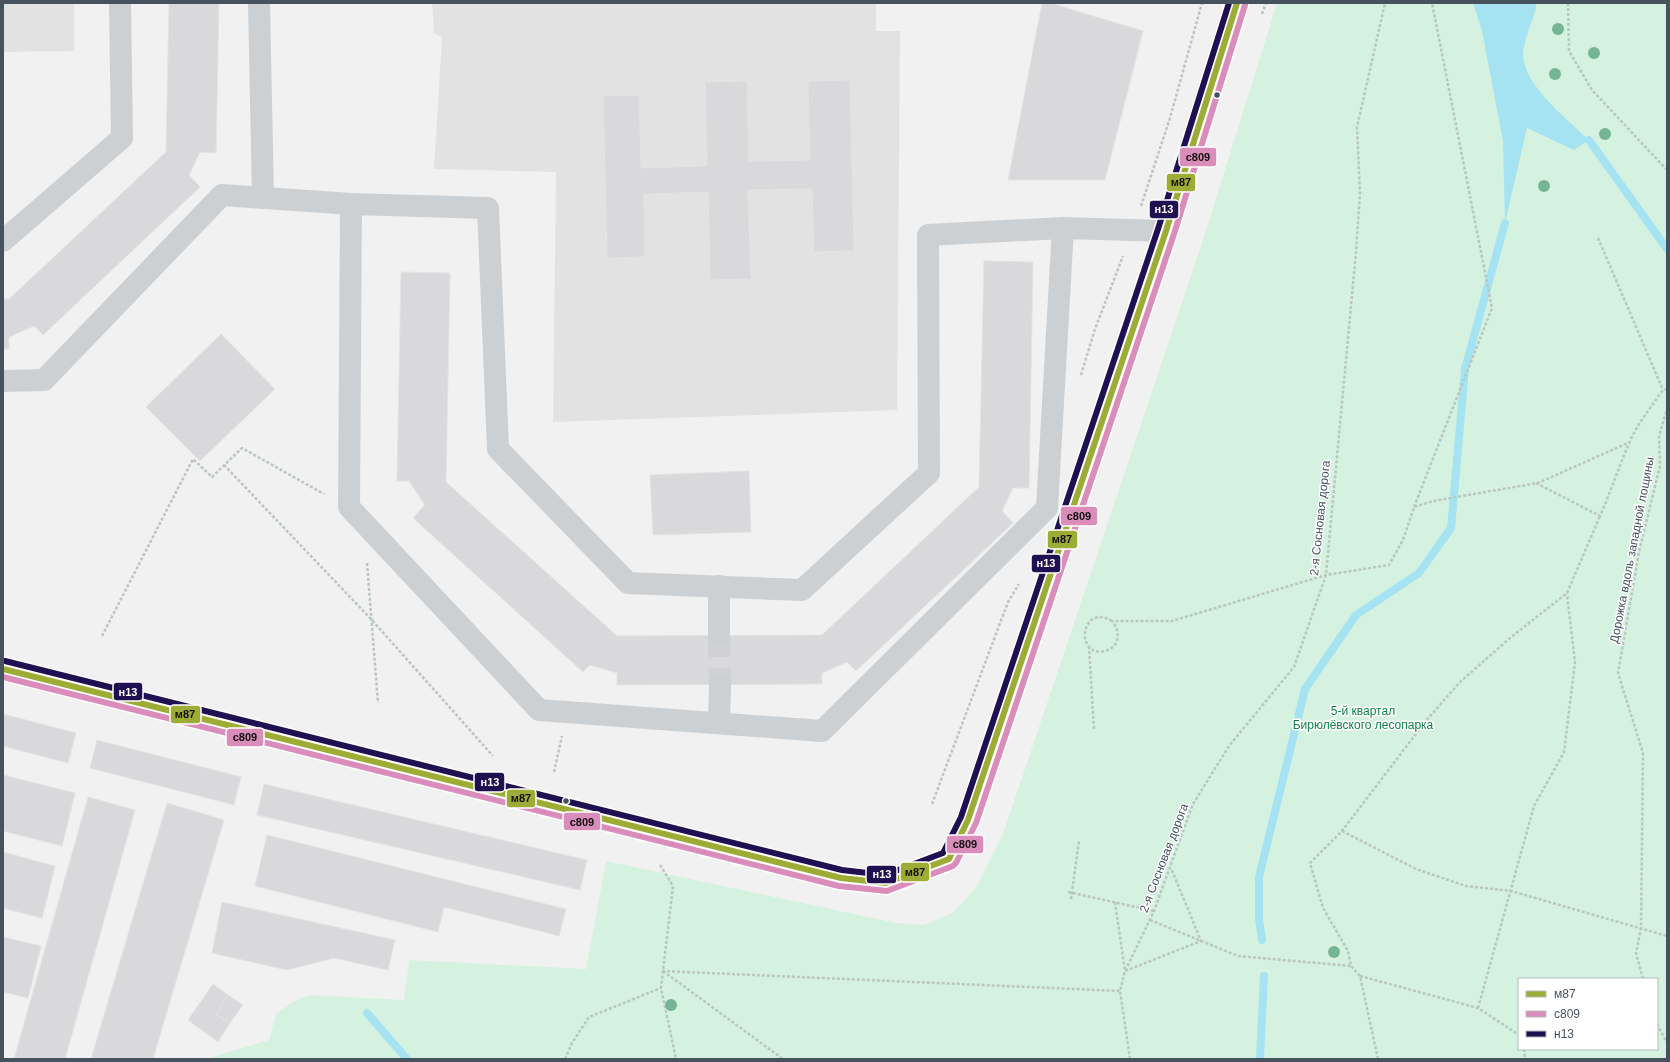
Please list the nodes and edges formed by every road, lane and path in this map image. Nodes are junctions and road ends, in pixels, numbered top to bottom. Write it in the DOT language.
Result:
graph roads {
  1 [pos="120,3"];
  2 [pos="259,3"];
  3 [pos="1238,3"];
  4 [pos="1385,3"];
  5 [pos="1432,3"];
  6 [pos="1568,3"];
  7 [pos="1667,170"];
  8 [pos="263,198"];
  9 [pos="351,204"];
  10 [pos="1063,228"];
  11 [pos="1166,232"];
  12 [pos="1598,238"];
  13 [pos="3,241"];
  14 [pos="3,381"];
  15 [pos="1667,389"];
  16 [pos="1663,390"];
  17 [pos="1667,409"];
  18 [pos="1630,442"];
  19 [pos="224,465"];
  20 [pos="1538,482"];
  21 [pos="349,507"];
  22 [pos="1414,507"];
  23 [pos="1600,516"];
  24 [pos="363,523"];
  25 [pos="1326,574"];
  26 [pos="719,586"];
  27 [pos="1567,593"];
  28 [pos="371,619"];
  29 [pos="1112,621"];
  30 [pos="720,635"];
  31 [pos="102,636"];
  32 [pos="1089,646"];
  33 [pos="3,669"];
  34 [pos="720,685"];
  35 [pos="378,703"];
  36 [pos="568,712"];
  37 [pos="719,723"];
  38 [pos="1094,730"];
  39 [pos="493,756"];
  40 [pos="554,772"];
  41 [pos="1342,832"];
  42 [pos="1079,841"];
  43 [pos="660,865"];
  44 [pos="1170,867"];
  45 [pos="1511,891"];
  46 [pos="1068,892"];
  47 [pos="1071,899"];
  48 [pos="1115,902"];
  49 [pos="1154,911"];
  50 [pos="1150,920"];
  51 [pos="1641,928"];
  52 [pos="1667,936"];
  53 [pos="1201,941"];
  54 [pos="1352,966"];
  55 [pos="662,971"];
  56 [pos="1125,972"];
  57 [pos="1360,976"];
  58 [pos="1643,978"];
  59 [pos="662,988"];
  60 [pos="1120,991"];
  61 [pos="1478,1008"];
  62 [pos="1658,1026"];
  63 [pos="1518,1034"];
  64 [pos="1667,1043"];
  65 [pos="565,1059"];
  66 [pos="676,1059"];
  67 [pos="783,1059"];
  68 [pos="1130,1059"];
  69 [pos="1378,1059"];
  1 -- 13 [label="street"];
  2 -- 8 [label="street"];
  3 -- 11 [label="street"];
  4 -- 25 [label="path, 2-я Сосновая дорога"];
  5 -- 22 [label="path"];
  6 -- 7 [label="path"];
  8 -- 9 [label="street"];
  8 -- 14 [label="street"];
  9 -- 21 [label="street"];
  9 -- 26 [label="street"];
  10 -- 11 [label="street"];
  10 -- 26 [label="street"];
  10 -- 37 [label="street"];
  11 -- 33 [label="street"];
  12 -- 16 [label="path"];
  15 -- 16 [label="path"];
  16 -- 18 [label="path"];
  17 -- 51 [label="path, Дорожка вдоль западной лощины"];
  18 -- 20 [label="path"];
  18 -- 23 [label="path"];
  19 -- 21 [label="path"];
  19 -- 28 [label="path"];
  19 -- 31 [label="path"];
  20 -- 22 [label="path"];
  20 -- 23 [label="path"];
  21 -- 24 [label="street"];
  22 -- 25 [label="path"];
  23 -- 27 [label="path"];
  24 -- 28 [label="path"];
  24 -- 36 [label="street"];
  25 -- 29 [label="path"];
  25 -- 44 [label="path, 2-я Сосновая дорога"];
  26 -- 30 [label="street"];
  27 -- 41 [label="path"];
  27 -- 45 [label="path"];
  28 -- 35 [label="path"];
  28 -- 39 [label="path"];
  29 -- 32 [label="path"];
  29 -- 32 [label="path"];
  32 -- 38 [label="path"];
  34 -- 37 [label="street"];
  36 -- 37 [label="street"];
  36 -- 40 [label="path"];
  41 -- 45 [label="path"];
  41 -- 54 [label="path"];
  42 -- 47 [label="path"];
  43 -- 55 [label="path"];
  44 -- 49 [label="path, 2-я Сосновая дорога"];
  44 -- 53 [label="path"];
  45 -- 51 [label="path"];
  45 -- 61 [label="path"];
  46 -- 48 [label="path"];
  48 -- 49 [label="path"];
  48 -- 56 [label="path"];
  49 -- 50 [label="path, 2-я Сосновая дорога"];
  50 -- 53 [label="path"];
  50 -- 56 [label="path, 2-я Сосновая дорога"];
  51 -- 52 [label="path"];
  51 -- 58 [label="path, Дорожка вдоль западной лощины"];
  53 -- 54 [label="path"];
  53 -- 56 [label="path"];
  54 -- 57 [label="path"];
  55 -- 59 [label="path"];
  55 -- 60 [label="path"];
  55 -- 67 [label="path"];
  56 -- 60 [label="path, 2-я Сосновая дорога"];
  57 -- 61 [label="path"];
  57 -- 69 [label="path"];
  59 -- 65 [label="path"];
  59 -- 66 [label="path"];
  60 -- 68 [label="path, 2-я Сосновая дорога"];
  61 -- 63 [label="path"];
  62 -- 64 [label="path"];
}
